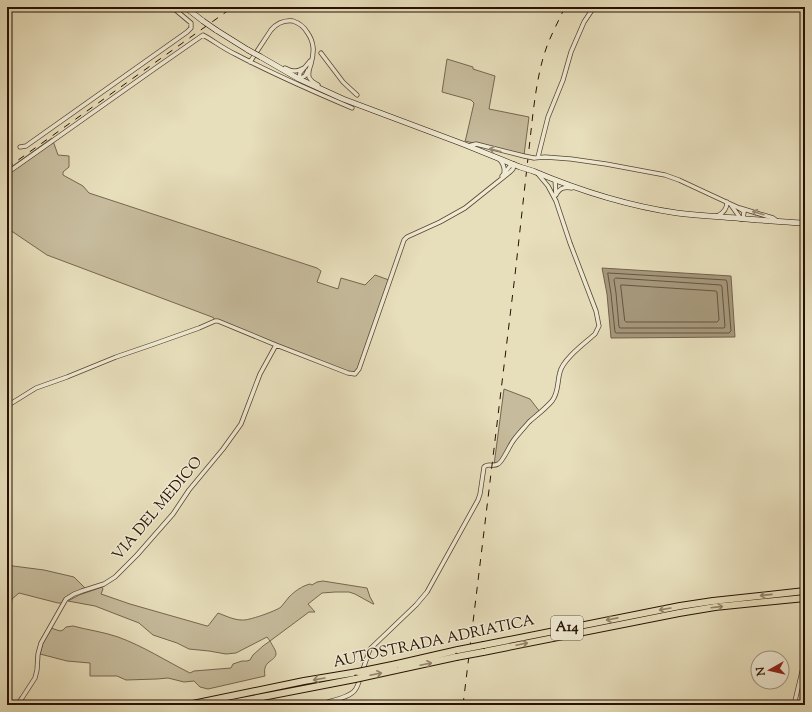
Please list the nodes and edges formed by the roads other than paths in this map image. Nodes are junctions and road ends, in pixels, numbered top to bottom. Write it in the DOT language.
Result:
graph roads {
  1 [pos="172,7"];
  2 [pos="185,7"];
  3 [pos="594,7"];
  4 [pos="321,53"];
  5 [pos="312,56"];
  6 [pos="250,62"];
  7 [pos="268,62"];
  8 [pos="310,67"];
  9 [pos="304,68"];
  10 [pos="299,79"];
  11 [pos="327,92"];
  12 [pos="357,95"];
  13 [pos="352,108"];
  14 [pos="467,146"];
  15 [pos="20,147"];
  16 [pos="538,157"];
  17 [pos="498,158"];
  18 [pos="517,165"];
  19 [pos="536,172"];
  20 [pos="7,173"];
  21 [pos="502,177"];
  22 [pos="555,180"];
  23 [pos="579,188"];
  24 [pos="552,192"];
  25 [pos="556,195"];
  26 [pos="556,202"];
  27 [pos="727,202"];
  28 [pos="737,207"];
  29 [pos="717,216"];
  30 [pos="742,219"];
  31 [pos="778,222"];
  32 [pos="805,223"];
  33 [pos="276,345"];
  34 [pos="7,406"];
  35 [pos="805,591"];
  36 [pos="805,598"];
  37 [pos="679,609"];
  38 [pos="649,615"];
  39 [pos="805,659"];
  40 [pos="396,667"];
  41 [pos="17,705"];
  42 [pos="188,705"];
  43 [pos="221,705"];
  44 [pos="319,705"];
  45 [pos="794,705"];
  1 -- 15 [label="street"];
  2 -- 7 [label="main road, bridge"];
  3 -- 16 [label="street"];
  4 -- 12 [label="street"];
  5 -- 6 [label="street"];
  5 -- 8 [label="street"];
  5 -- 9 [label="street"];
  6 -- 13 [label="street"];
  6 -- 20 [label="street"];
  7 -- 9 [label="street"];
  7 -- 10 [label="main road"];
  8 -- 10 [label="street"];
  8 -- 11 [label="street"];
  9 -- 10 [label="street"];
  10 -- 11 [label="main road"];
  11 -- 14 [label="main road"];
  16 -- 14 [label="street, one-way, bridge"];
  14 -- 17 [label="main road"];
  16 -- 27 [label="street"];
  17 -- 18 [label="main road"];
  17 -- 21 [label="street"];
  18 -- 19 [label="main road, bridge"];
  18 -- 21 [label="street"];
  19 -- 22 [label="main road"];
  19 -- 24 [label="street"];
  21 -- 33 [label="street"];
  22 -- 23 [label="main road"];
  22 -- 24 [label="street"];
  22 -- 25 [label="street"];
  23 -- 25 [label="street"];
  23 -- 29 [label="main road"];
  24 -- 26 [label="street"];
  25 -- 26 [label="street"];
  26 -- 44 [label="street"];
  27 -- 28 [label="street"];
  27 -- 29 [label="street"];
  27 -- 30 [label="street"];
  28 -- 30 [label="street"];
  31 -- 28 [label="street, one-way"];
  29 -- 30 [label="main road"];
  30 -- 31 [label="main road"];
  31 -- 32 [label="main road"];
  33 -- 34 [label="street"];
  33 -- 41 [label="street, VIA DEL MEDICO"];
  35 -- 37 [label="highway, AUTOSTRADA ADRIATICA / A14, one-way"];
  37 -- 36 [label="highway, AUTOSTRADA ADRIATICA / A14, one-way"];
  37 -- 38 [label="highway, AUTOSTRADA ADRIATICA / A14"];
  40 -- 38 [label="highway, AUTOSTRADA ADRIATICA / A14, one-way, bridge"];
  38 -- 40 [label="highway, AUTOSTRADA ADRIATICA / A14, one-way, bridge"];
  39 -- 45 [label="street"];
  40 -- 42 [label="highway, AUTOSTRADA ADRIATICA / A14, one-way, bridge"];
  43 -- 40 [label="highway, AUTOSTRADA ADRIATICA / A14, one-way, bridge"];
}
